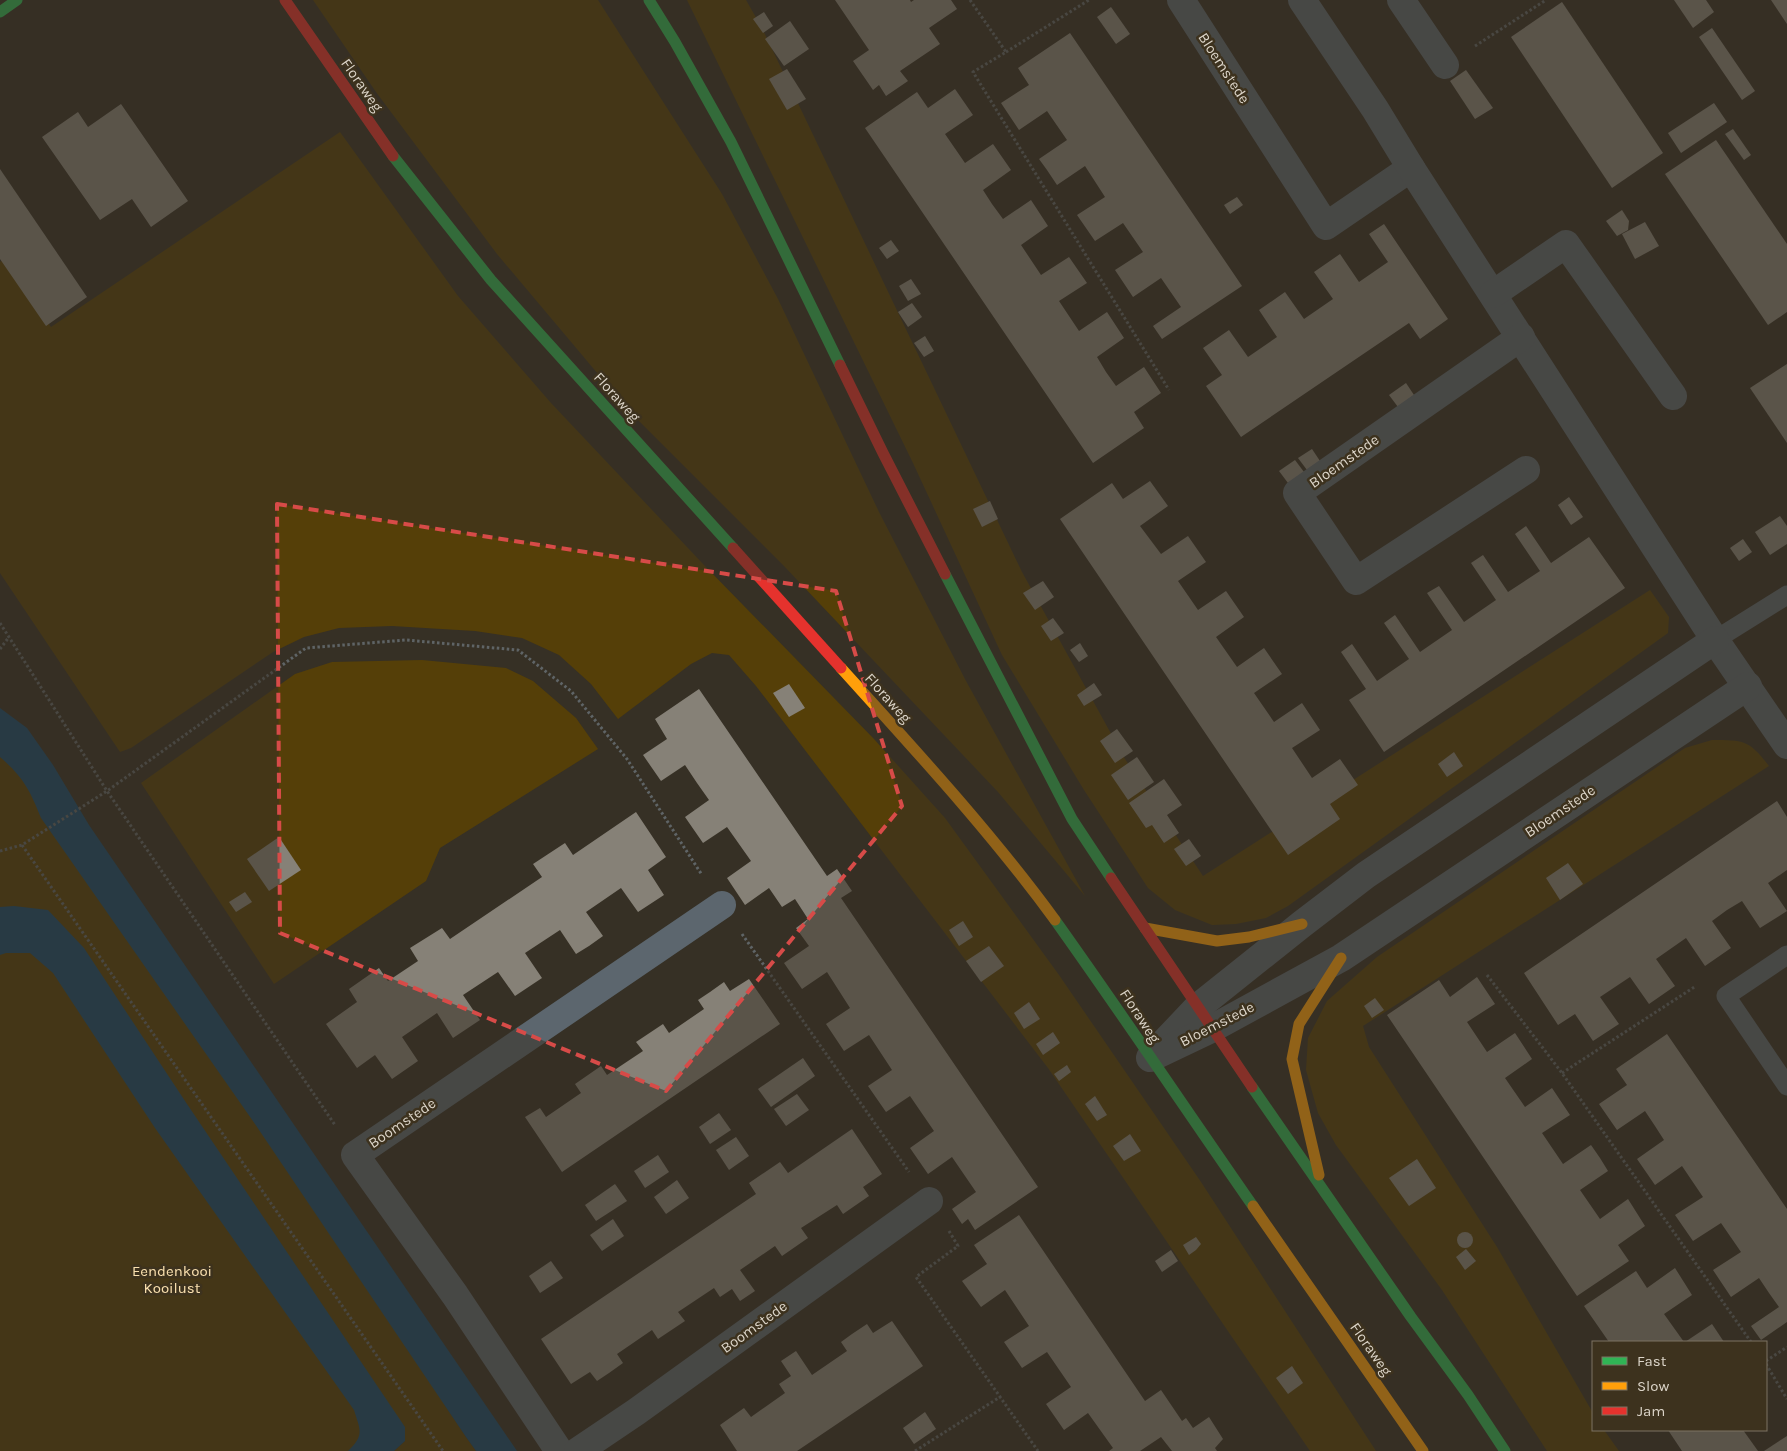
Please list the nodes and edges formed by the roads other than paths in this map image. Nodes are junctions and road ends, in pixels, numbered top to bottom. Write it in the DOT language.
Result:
graph roads {
  1 [pos="17,0"];
  2 [pos="285,0"];
  3 [pos="649,0"];
  4 [pos="1181,0"];
  5 [pos="1302,0"];
  6 [pos="1401,0"];
  7 [pos="0,12"];
  8 [pos="1446,65"];
  9 [pos="1411,168"];
  10 [pos="1493,294"];
  11 [pos="1521,337"];
  12 [pos="1673,396"];
  13 [pos="1526,470"];
  14 [pos="1787,595"];
  15 [pos="1716,640"];
  16 [pos="1748,686"];
  17 [pos="1787,745"];
  18 [pos="722,905"];
  19 [pos="1302,924"];
  20 [pos="1145,928"];
  21 [pos="1787,955"];
  22 [pos="1341,958"];
  23 [pos="1206,1017"];
  24 [pos="1150,1058"];
  25 [pos="1787,1086"];
  26 [pos="1322,1189"];
  27 [pos="929,1201"];
  28 [pos="559,1451"];
  29 [pos="578,1451"];
  30 [pos="1423,1451"];
  31 [pos="1505,1451"];
  1 -- 7 [label="main road"];
  2 -- 24 [label="main road, Floraweg"];
  3 -- 20 [label="main road"];
  4 -- 9 [label="street, Bloemstede"];
  5 -- 9 [label="street"];
  6 -- 8 [label="street"];
  9 -- 10 [label="street"];
  10 -- 11 [label="street"];
  10 -- 12 [label="street"];
  11 -- 13 [label="street, Bloemstede"];
  11 -- 15 [label="street"];
  14 -- 15 [label="lane"];
  15 -- 16 [label="street"];
  15 -- 19 [label="street, Bloemstede"];
  16 -- 17 [label="street"];
  16 -- 22 [label="street, Bloemstede"];
  18 -- 28 [label="street, Boomstede"];
  19 -- 20 [label="main road"];
  19 -- 23 [label="street, Bloemstede"];
  20 -- 23 [label="main road"];
  21 -- 25 [label="lane"];
  22 -- 23 [label="street, Bloemstede"];
  22 -- 26 [label="main road"];
  23 -- 24 [label="street, Bloemstede"];
  23 -- 26 [label="main road"];
  24 -- 30 [label="main road, Floraweg"];
  26 -- 31 [label="main road"];
  27 -- 29 [label="street, Boomstede"];
}
